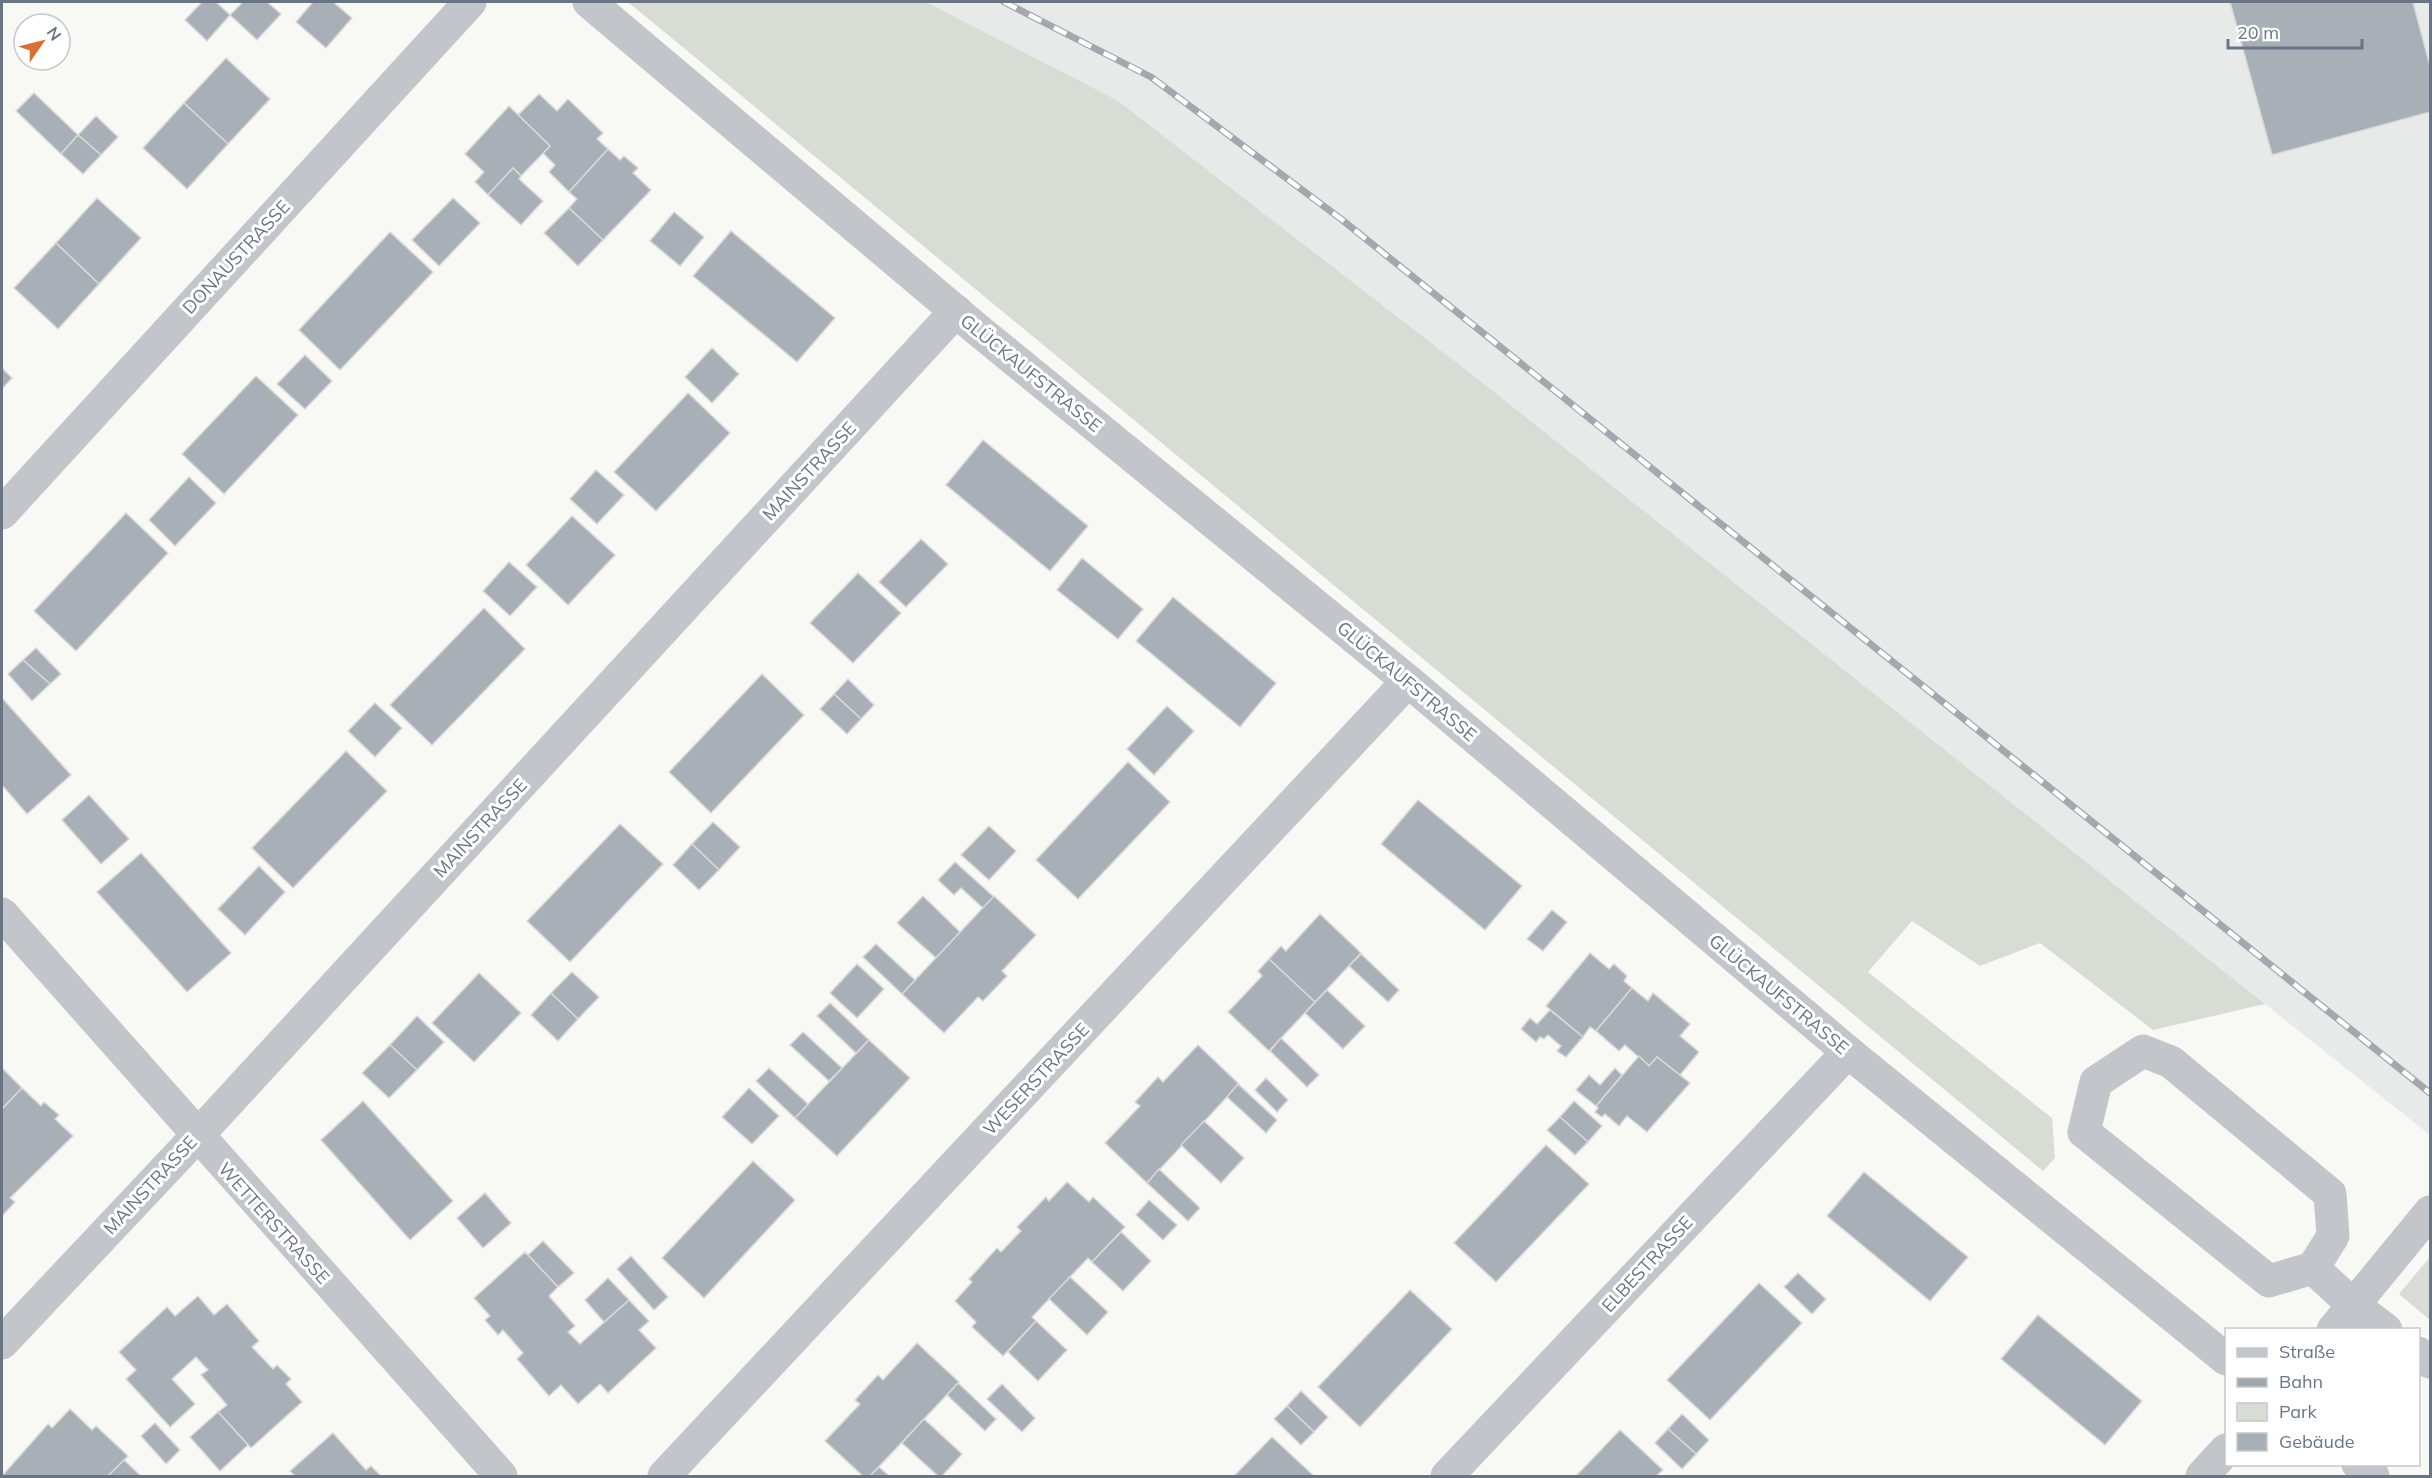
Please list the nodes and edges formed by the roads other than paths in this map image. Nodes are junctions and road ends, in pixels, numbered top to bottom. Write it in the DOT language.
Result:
graph roads {
  1 [pos="470,2"];
  2 [pos="589,2"];
  3 [pos="956,311"];
  4 [pos="2,513"];
  5 [pos="1408,681"];
  6 [pos="2,914"];
  7 [pos="1848,1052"];
  8 [pos="197,1136"];
  9 [pos="2430,1212"];
  10 [pos="2313,1268"];
  11 [pos="2343,1317"];
  12 [pos="2382,1328"];
  13 [pos="2,1343"];
  14 [pos="2225,1358"];
  15 [pos="2225,1451"];
  16 [pos="2360,1466"];
  17 [pos="501,1476"];
  18 [pos="664,1476"];
  19 [pos="1447,1476"];
  20 [pos="2202,1476"];
  21 [pos="2373,1476"];
  1 -- 4 [label="street, DONAUSTRASSE"];
  2 -- 3 [label="street, GLÜCKAUFSTRASSE"];
  3 -- 5 [label="street, GLÜCKAUFSTRASSE"];
  3 -- 8 [label="street, MAINSTRASSE"];
  5 -- 7 [label="street, GLÜCKAUFSTRASSE"];
  5 -- 18 [label="street, WESERSTRASSE"];
  6 -- 8 [label="street, WETTERSTRASSE"];
  7 -- 14 [label="street, GLÜCKAUFSTRASSE"];
  7 -- 19 [label="street, ELBESTRASSE"];
  8 -- 13 [label="street, MAINSTRASSE"];
  8 -- 17 [label="street, WETTERSTRASSE"];
  9 -- 11 [label="street"];
  10 -- 10 [label="street"];
  10 -- 11 [label="street"];
  11 -- 12 [label="street"];
  15 -- 20 [label="street"];
  16 -- 21 [label="street"];
}
